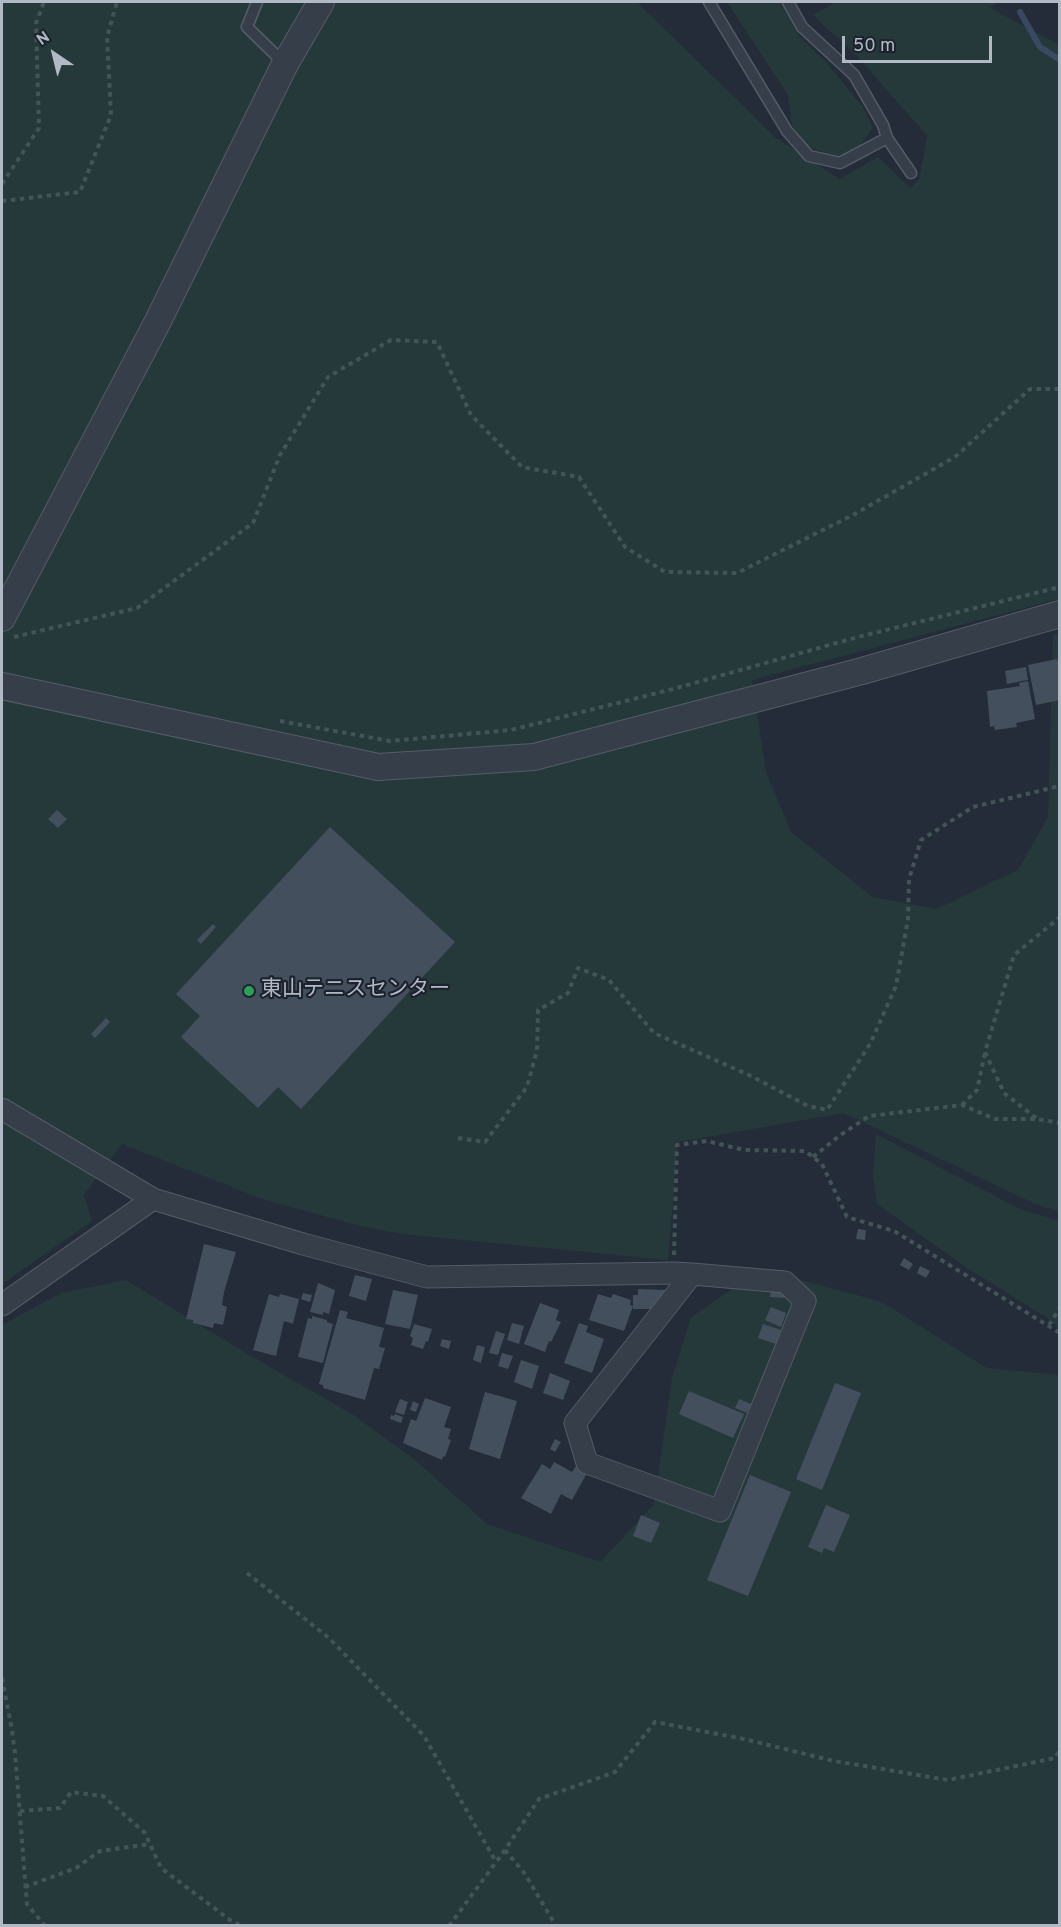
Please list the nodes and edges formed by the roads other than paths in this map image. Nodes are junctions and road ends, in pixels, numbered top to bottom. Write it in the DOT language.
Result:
graph roads {
  1 [pos="257,2"];
  2 [pos="321,2"];
  3 [pos="709,2"];
  4 [pos="788,2"];
  5 [pos="285,64"];
  6 [pos="887,138"];
  7 [pos="911,173"];
  8 [pos="1059,614"];
  9 [pos="7,628"];
  10 [pos="2,686"];
  11 [pos="2,1109"];
  12 [pos="153,1199"];
  13 [pos="683,1273"];
  14 [pos="2,1305"];
  1 -- 5 [label="lane"];
  2 -- 5 [label="street"];
  3 -- 6 [label="lane"];
  4 -- 6 [label="lane"];
  5 -- 9 [label="street"];
  6 -- 7 [label="lane"];
  8 -- 10 [label="street"];
  11 -- 12 [label="street"];
  12 -- 13 [label="street"];
  12 -- 14 [label="street"];
  13 -- 13 [label="street"];
}
